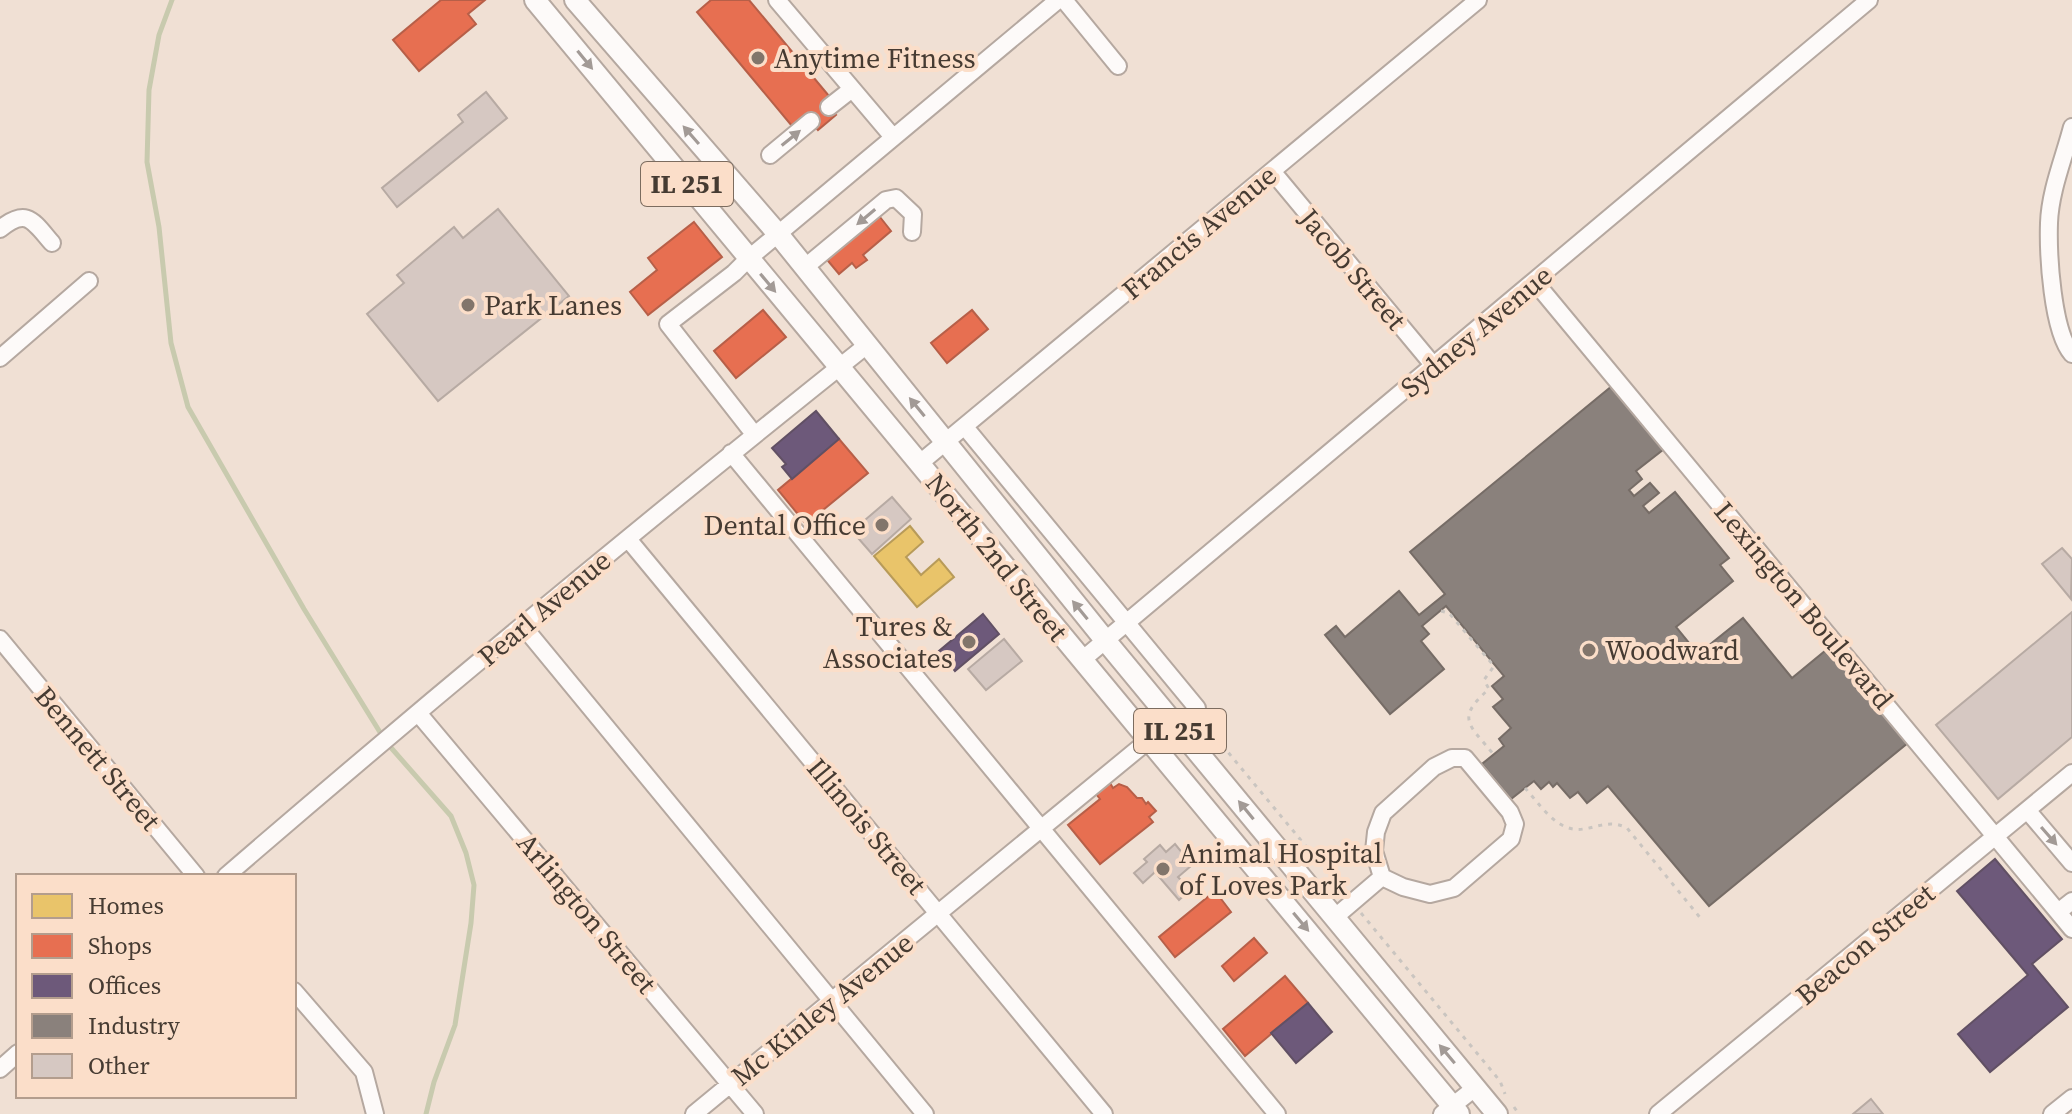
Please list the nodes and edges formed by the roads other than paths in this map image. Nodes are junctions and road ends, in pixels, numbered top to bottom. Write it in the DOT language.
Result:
graph roads {
  1 [pos="535,0"];
  2 [pos="575,0"];
  3 [pos="777,0"];
  4 [pos="1058,0"];
  5 [pos="1064,0"];
  6 [pos="1478,0"];
  7 [pos="1869,0"];
  8 [pos="1118,66"];
  9 [pos="852,89"];
  10 [pos="829,107"];
  11 [pos="811,121"];
  12 [pos="2072,127"];
  13 [pos="893,137"];
  14 [pos="770,155"];
  15 [pos="1272,171"];
  16 [pos="2065,178"];
  17 [pos="0,229"];
  18 [pos="912,232"];
  19 [pos="778,234"];
  20 [pos="52,243"];
  21 [pos="748,259"];
  22 [pos="804,268"];
  23 [pos="89,281"];
  24 [pos="1535,282"];
  25 [pos="867,345"];
  26 [pos="2072,354"];
  27 [pos="0,358"];
  28 [pos="1434,366"];
  29 [pos="838,368"];
  30 [pos="965,427"];
  31 [pos="754,434"];
  32 [pos="945,442"];
  33 [pos="731,453"];
  34 [pos="920,463"];
  35 [pos="628,539"];
  36 [pos="1125,622"];
  37 [pos="523,626"];
  38 [pos="0,639"];
  39 [pos="1105,640"];
  40 [pos="1082,660"];
  41 [pos="418,713"];
  42 [pos="1198,713"];
  43 [pos="1172,721"];
  44 [pos="1149,740"];
  45 [pos="2069,781"];
  46 [pos="2027,810"];
  47 [pos="1042,829"];
  48 [pos="1996,836"];
  49 [pos="2072,863"];
  50 [pos="194,874"];
  51 [pos="228,874"];
  52 [pos="1382,877"];
  53 [pos="2072,901"];
  54 [pos="2058,912"];
  55 [pos="939,914"];
  56 [pos="1334,918"];
  57 [pos="2072,929"];
  58 [pos="296,993"];
  59 [pos="832,1002"];
  60 [pos="16,1055"];
  61 [pos="0,1069"];
  62 [pos="731,1084"];
  63 [pos="1475,1088"];
  64 [pos="2072,1098"];
  65 [pos="1451,1111"];
  66 [pos="375,1114"];
  67 [pos="694,1114"];
  68 [pos="755,1114"];
  69 [pos="925,1114"];
  70 [pos="1104,1114"];
  71 [pos="1277,1114"];
  72 [pos="1497,1114"];
  73 [pos="1658,1114"];
  74 [pos="2052,1114"];
  1 -- 21 [label="main road, North 2nd Street / IL 251, one-way"];
  19 -- 2 [label="main road, North 2nd Street / IL 251, one-way"];
  3 -- 9 [label="street"];
  4 -- 13 [label="street"];
  5 -- 8 [label="street"];
  6 -- 15 [label="street, Francis Avenue"];
  7 -- 24 [label="street, Sydney Avenue"];
  9 -- 10 [label="street"];
  9 -- 13 [label="street"];
  14 -- 11 [label="street, one-way"];
  12 -- 16 [label="street"];
  13 -- 19 [label="street"];
  15 -- 28 [label="street, Jacob Street"];
  15 -- 30 [label="street, Francis Avenue"];
  16 -- 26 [label="street"];
  17 -- 20 [label="street"];
  18 -- 22 [label="street, one-way"];
  19 -- 21 [label="street"];
  19 -- 22 [label="main road, North 2nd Street / IL 251"];
  21 -- 29 [label="main road, North 2nd Street / IL 251, one-way"];
  21 -- 31 [label="street"];
  22 -- 25 [label="main road, North 2nd Street / IL 251"];
  23 -- 27 [label="street"];
  24 -- 28 [label="street, Sydney Avenue"];
  24 -- 48 [label="street, Lexington Boulevard"];
  25 -- 29 [label="street, Pearl Avenue"];
  32 -- 25 [label="main road, North 2nd Street / IL 251, one-way"];
  28 -- 36 [label="street, Sydney Avenue"];
  29 -- 31 [label="street, Pearl Avenue"];
  29 -- 34 [label="main road, North 2nd Street / IL 251"];
  30 -- 32 [label="street, Francis Avenue"];
  30 -- 36 [label="street"];
  31 -- 33 [label="street, Pearl Avenue"];
  32 -- 34 [label="street, Francis Avenue"];
  39 -- 32 [label="main road, North 2nd Street / IL 251, one-way"];
  33 -- 35 [label="street, Pearl Avenue"];
  33 -- 47 [label="street"];
  34 -- 40 [label="main road, North 2nd Street / IL 251"];
  35 -- 37 [label="street, Pearl Avenue"];
  35 -- 55 [label="street, Illinois Street"];
  36 -- 39 [label="street, Sydney Avenue"];
  36 -- 42 [label="street"];
  37 -- 41 [label="street, Pearl Avenue"];
  37 -- 59 [label="street"];
  38 -- 50 [label="street, Bennett Street"];
  39 -- 40 [label="street, Sydney Avenue"];
  39 -- 43 [label="main road, North 2nd Street / IL 251"];
  40 -- 44 [label="main road, North 2nd Street / IL 251"];
  41 -- 51 [label="street, Pearl Avenue"];
  41 -- 62 [label="street, Arlington Street"];
  43 -- 44 [label="street, Mc Kinley Avenue"];
  56 -- 43 [label="main road, North 2nd Street / IL 251, one-way"];
  44 -- 47 [label="street, Mc Kinley Avenue"];
  44 -- 65 [label="main road, North 2nd Street / IL 251, one-way"];
  45 -- 46 [label="street, Beacon Street"];
  46 -- 48 [label="street, Beacon Street"];
  46 -- 49 [label="street, one-way"];
  47 -- 55 [label="street, Mc Kinley Avenue"];
  47 -- 71 [label="street"];
  48 -- 54 [label="street, Lexington Boulevard"];
  48 -- 73 [label="street, Beacon Street"];
  52 -- 52 [label="street"];
  52 -- 56 [label="street"];
  53 -- 54 [label="street"];
  54 -- 57 [label="street, Lexington Boulevard"];
  55 -- 59 [label="street, Mc Kinley Avenue"];
  55 -- 70 [label="street, Illinois Street"];
  63 -- 56 [label="main road, North 2nd Street / IL 251, one-way"];
  58 -- 66 [label="street"];
  59 -- 62 [label="street, Mc Kinley Avenue"];
  59 -- 69 [label="street"];
  60 -- 61 [label="street"];
  62 -- 67 [label="street, Mc Kinley Avenue"];
  62 -- 68 [label="street, Arlington Street"];
  63 -- 65 [label="street"];
  63 -- 72 [label="main road, North 2nd Street / IL 251"];
  64 -- 74 [label="street"];
}
